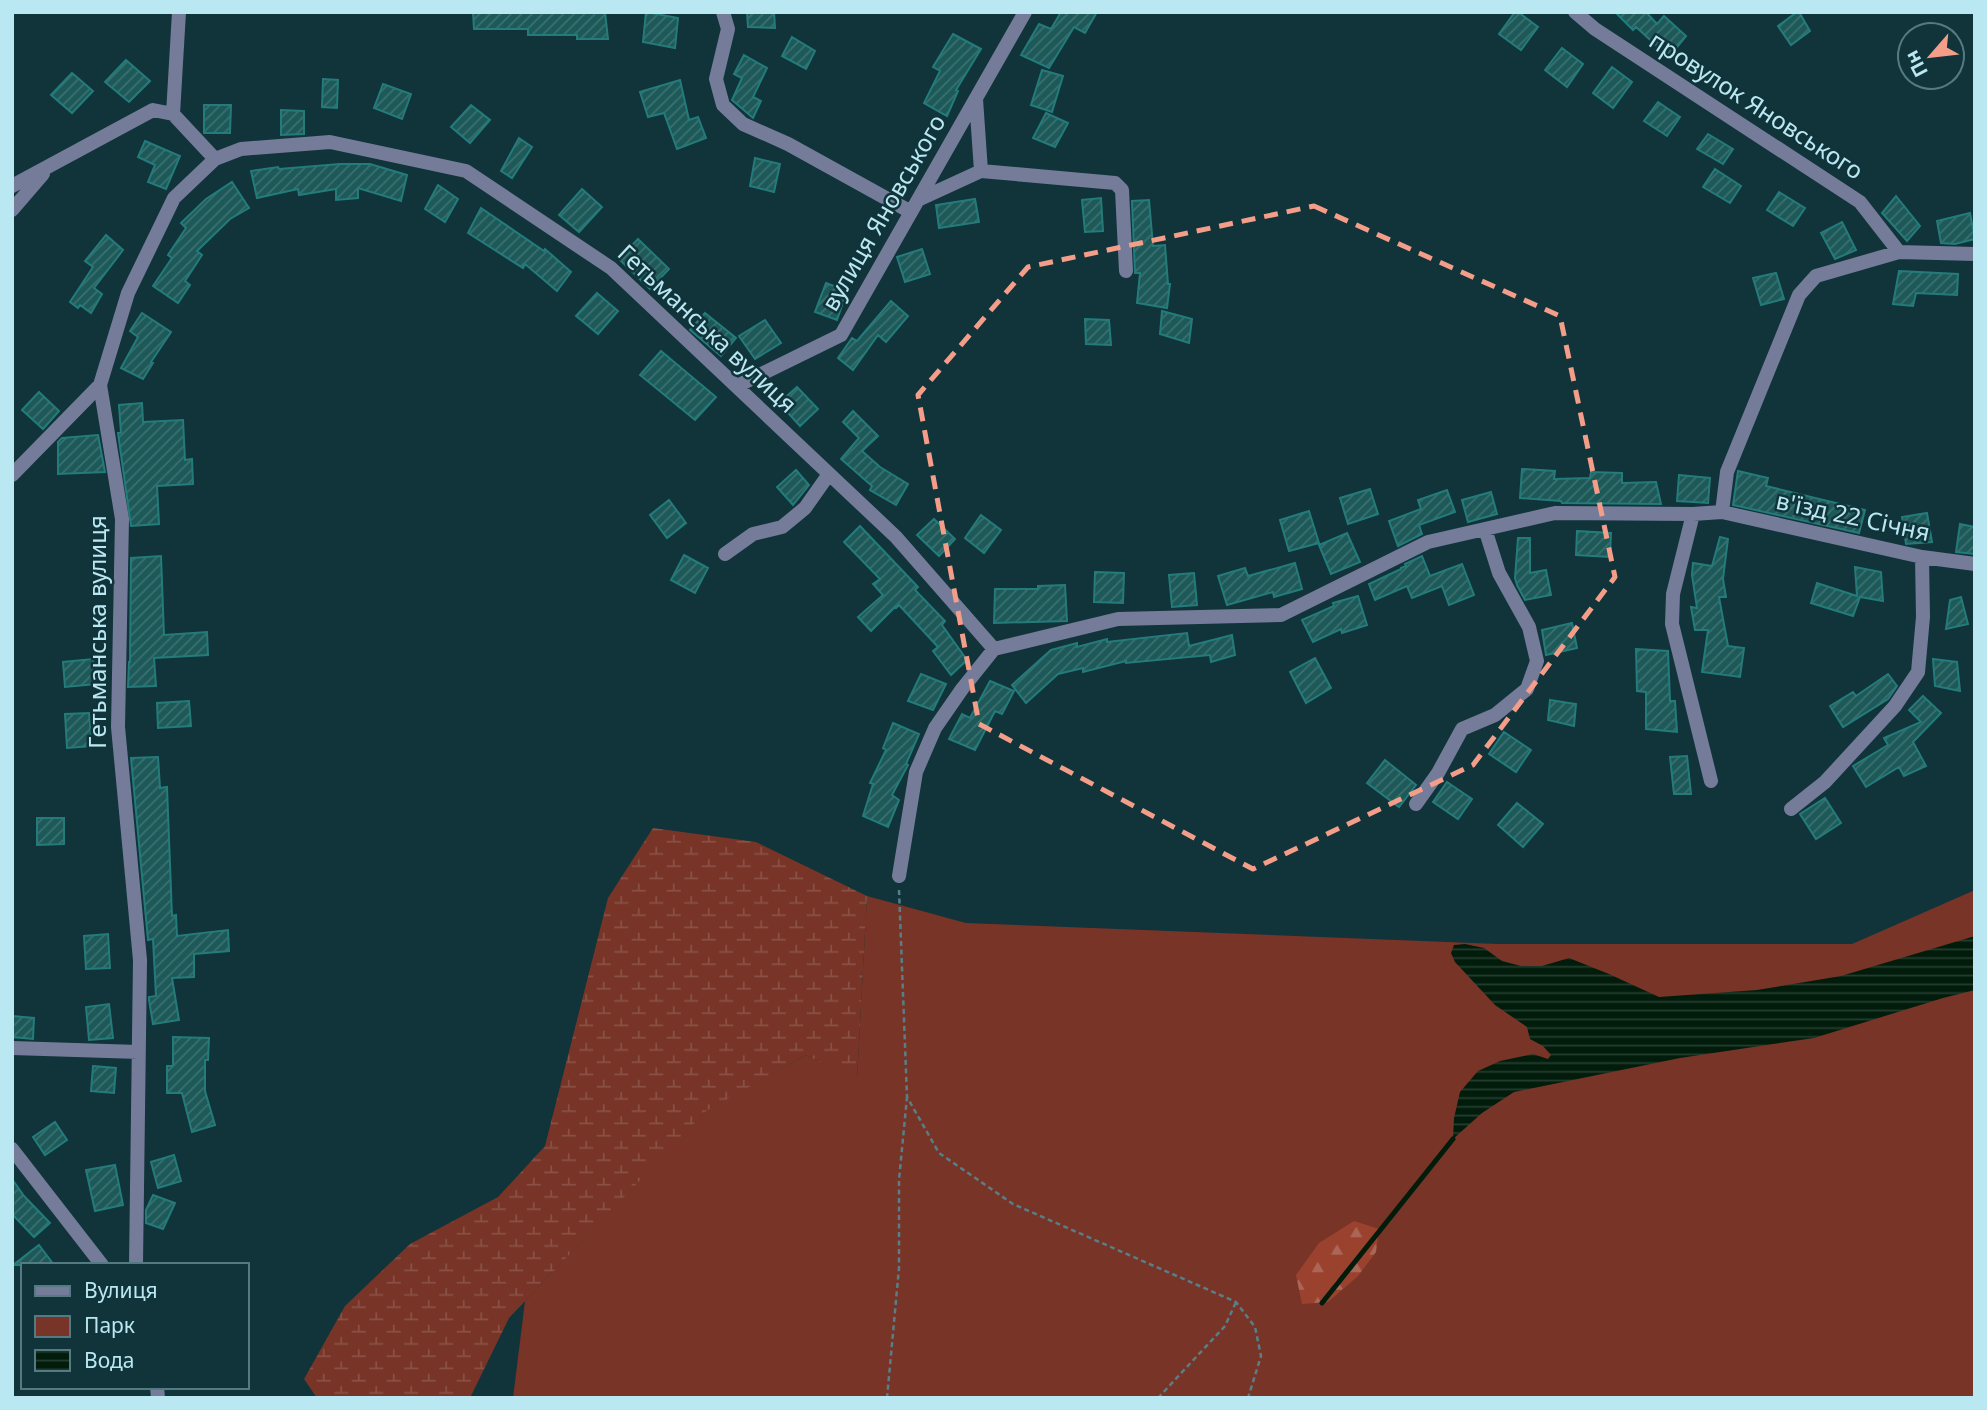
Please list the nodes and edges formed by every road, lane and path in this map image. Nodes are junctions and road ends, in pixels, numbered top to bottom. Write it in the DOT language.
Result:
graph roads {
  1 [pos="178,12"];
  2 [pos="723,12"];
  3 [pos="1025,12"];
  4 [pos="1575,12"];
  5 [pos="976,98"];
  6 [pos="173,114"];
  7 [pos="215,159"];
  8 [pos="49,166"];
  9 [pos="981,171"];
  10 [pos="12,186"];
  11 [pos="914,206"];
  12 [pos="12,210"];
  13 [pos="1899,252"];
  14 [pos="1975,254"];
  15 [pos="1126,271"];
  16 [pos="100,385"];
  17 [pos="737,386"];
  18 [pos="829,474"];
  19 [pos="12,475"];
  20 [pos="1722,512"];
  21 [pos="1693,514"];
  22 [pos="1485,529"];
  23 [pos="725,554"];
  24 [pos="1922,557"];
  25 [pos="1975,564"];
  26 [pos="994,649"];
  27 [pos="1712,781"];
  28 [pos="1416,804"];
  29 [pos="1791,809"];
  30 [pos="899,876"];
  31 [pos="12,1048"];
  32 [pos="139,1052"];
  33 [pos="907,1097"];
  34 [pos="12,1149"];
  35 [pos="100,1263"];
  36 [pos="136,1263"];
  37 [pos="1236,1302"];
  38 [pos="887,1398"];
  39 [pos="1158,1398"];
  40 [pos="1248,1398"];
  1 -- 6 [label="street"];
  2 -- 11 [label="street"];
  3 -- 5 [label="street, вулиця Яновського"];
  4 -- 13 [label="street, провулок Яновського"];
  5 -- 9 [label="street"];
  5 -- 11 [label="street, вулиця Яновського"];
  6 -- 7 [label="street"];
  6 -- 8 [label="street"];
  7 -- 16 [label="street, Гетьманська вулиця"];
  7 -- 17 [label="street, Гетьманська вулиця"];
  8 -- 10 [label="street"];
  8 -- 12 [label="street"];
  9 -- 11 [label="street"];
  9 -- 15 [label="street"];
  11 -- 17 [label="street, вулиця Яновського"];
  13 -- 14 [label="street"];
  13 -- 20 [label="street"];
  16 -- 19 [label="street"];
  16 -- 32 [label="street, Гетьманська вулиця"];
  17 -- 18 [label="street, Гетьманська вулиця"];
  18 -- 23 [label="street"];
  18 -- 26 [label="street, Гетьманська вулиця"];
  20 -- 21 [label="street"];
  20 -- 24 [label="street, в'їзд 22 Січня"];
  21 -- 22 [label="street"];
  21 -- 27 [label="street"];
  22 -- 26 [label="street"];
  22 -- 28 [label="street"];
  24 -- 25 [label="street, в'їзд 22 Січня"];
  24 -- 29 [label="street"];
  26 -- 30 [label="street"];
  30 -- 33 [label="path"];
  31 -- 32 [label="street"];
  32 -- 36 [label="street, Гетьманська вулиця"];
  33 -- 37 [label="path"];
  33 -- 38 [label="path"];
  34 -- 35 [label="street"];
  37 -- 39 [label="path"];
  37 -- 40 [label="path"];
}
